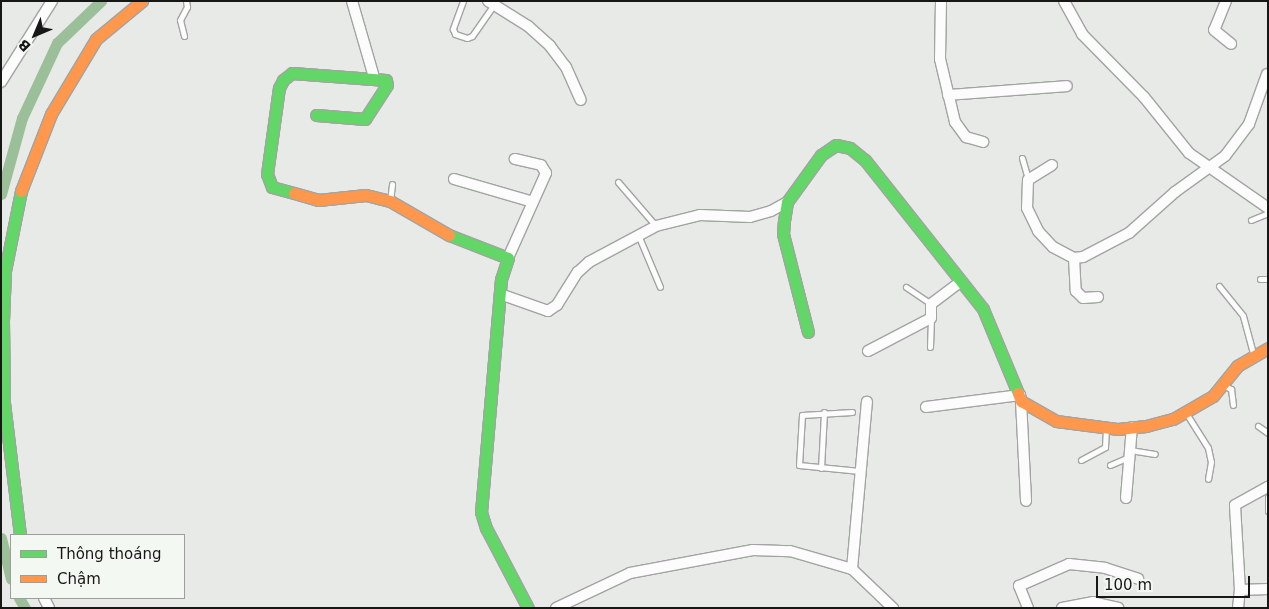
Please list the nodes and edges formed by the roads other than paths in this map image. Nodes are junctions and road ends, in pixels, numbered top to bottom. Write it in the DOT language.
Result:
graph roads {
  1 [pos="52,1"];
  2 [pos="142,1"];
  3 [pos="186,1"];
  4 [pos="352,1"];
  5 [pos="463,1"];
  6 [pos="941,1"];
  7 [pos="1064,1"];
  8 [pos="1226,1"];
  9 [pos="492,3"];
  10 [pos="184,36"];
  11 [pos="1231,44"];
  12 [pos="1267,74"];
  13 [pos="374,77"];
  14 [pos="1,82"];
  15 [pos="1067,86"];
  16 [pos="948,95"];
  17 [pos="581,100"];
  18 [pos="316,115"];
  19 [pos="983,142"];
  20 [pos="1022,158"];
  21 [pos="515,159"];
  22 [pos="1052,165"];
  23 [pos="1210,170"];
  24 [pos="454,179"];
  25 [pos="1028,180"];
  26 [pos="618,182"];
  27 [pos="392,184"];
  28 [pos="390,201"];
  29 [pos="532,202"];
  30 [pos="787,202"];
  31 [pos="1268,208"];
  32 [pos="1268,213"];
  33 [pos="1251,220"];
  34 [pos="656,226"];
  35 [pos="639,237"];
  36 [pos="508,258"];
  37 [pos="1074,258"];
  38 [pos="1268,278"];
  39 [pos="1260,279"];
  40 [pos="961,280"];
  41 [pos="1219,286"];
  42 [pos="660,287"];
  43 [pos="906,288"];
  44 [pos="500,294"];
  45 [pos="1098,297"];
  46 [pos="931,304"];
  47 [pos="931,318"];
  48 [pos="808,332"];
  49 [pos="930,348"];
  50 [pos="1268,348"];
  51 [pos="868,351"];
  52 [pos="1253,354"];
  53 [pos="1223,385"];
  54 [pos="1021,398"];
  55 [pos="867,402"];
  56 [pos="1234,406"];
  57 [pos="926,407"];
  58 [pos="824,412"];
  59 [pos="852,412"];
  60 [pos="1186,413"];
  61 [pos="1258,426"];
  62 [pos="1106,428"];
  63 [pos="1132,428"];
  64 [pos="1268,433"];
  65 [pos="1130,453"];
  66 [pos="1155,454"];
  67 [pos="1081,460"];
  68 [pos="1110,465"];
  69 [pos="822,468"];
  70 [pos="861,471"];
  71 [pos="1208,479"];
  72 [pos="1268,487"];
  73 [pos="1268,497"];
  74 [pos="1126,498"];
  75 [pos="1026,501"];
  76 [pos="1268,511"];
  77 [pos="20,534"];
  78 [pos="852,569"];
  79 [pos="1138,579"];
  80 [pos="1240,590"];
  81 [pos="1268,590"];
  82 [pos="528,608"];
  83 [pos="556,608"];
  84 [pos="893,608"];
  85 [pos="1028,608"];
  86 [pos="1062,608"];
  87 [pos="1118,608"];
  88 [pos="1238,608"];
  1 -- 14 [label="street"];
  2 -- 77 [label="street"];
  3 -- 10 [label="lane"];
  4 -- 13 [label="street"];
  5 -- 9 [label="lane"];
  6 -- 16 [label="street"];
  7 -- 23 [label="street"];
  8 -- 11 [label="street"];
  9 -- 17 [label="street"];
  12 -- 23 [label="street"];
  13 -- 18 [label="street"];
  13 -- 28 [label="street"];
  15 -- 16 [label="street"];
  16 -- 19 [label="street"];
  20 -- 25 [label="lane"];
  21 -- 29 [label="street"];
  22 -- 25 [label="street"];
  23 -- 31 [label="street"];
  23 -- 37 [label="street"];
  24 -- 29 [label="street"];
  25 -- 37 [label="street"];
  26 -- 34 [label="lane"];
  27 -- 28 [label="lane"];
  28 -- 36 [label="street"];
  29 -- 36 [label="street"];
  30 -- 34 [label="street"];
  30 -- 40 [label="street"];
  30 -- 48 [label="street"];
  32 -- 33 [label="lane"];
  34 -- 35 [label="street"];
  35 -- 42 [label="lane"];
  35 -- 44 [label="street"];
  36 -- 44 [label="street"];
  37 -- 45 [label="street"];
  38 -- 39 [label="lane"];
  40 -- 46 [label="street"];
  40 -- 54 [label="street"];
  41 -- 52 [label="lane"];
  43 -- 46 [label="lane"];
  44 -- 82 [label="street"];
  46 -- 47 [label="street"];
  47 -- 49 [label="lane"];
  47 -- 51 [label="street"];
  50 -- 52 [label="street"];
  52 -- 53 [label="street"];
  53 -- 56 [label="lane"];
  53 -- 60 [label="street"];
  54 -- 57 [label="street"];
  54 -- 62 [label="street"];
  54 -- 75 [label="street"];
  55 -- 70 [label="street"];
  58 -- 59 [label="lane"];
  58 -- 69 [label="lane"];
  58 -- 69 [label="lane"];
  60 -- 63 [label="street"];
  60 -- 71 [label="lane"];
  61 -- 64 [label="lane"];
  62 -- 63 [label="street"];
  62 -- 67 [label="lane"];
  63 -- 65 [label="street"];
  65 -- 66 [label="lane"];
  65 -- 68 [label="lane"];
  65 -- 74 [label="street"];
  69 -- 70 [label="lane"];
  70 -- 78 [label="street"];
  72 -- 80 [label="street"];
  73 -- 76 [label="lane"];
  78 -- 83 [label="street"];
  78 -- 84 [label="street"];
  79 -- 85 [label="street"];
  80 -- 81 [label="street"];
  80 -- 88 [label="street"];
  86 -- 87 [label="street"];
}
